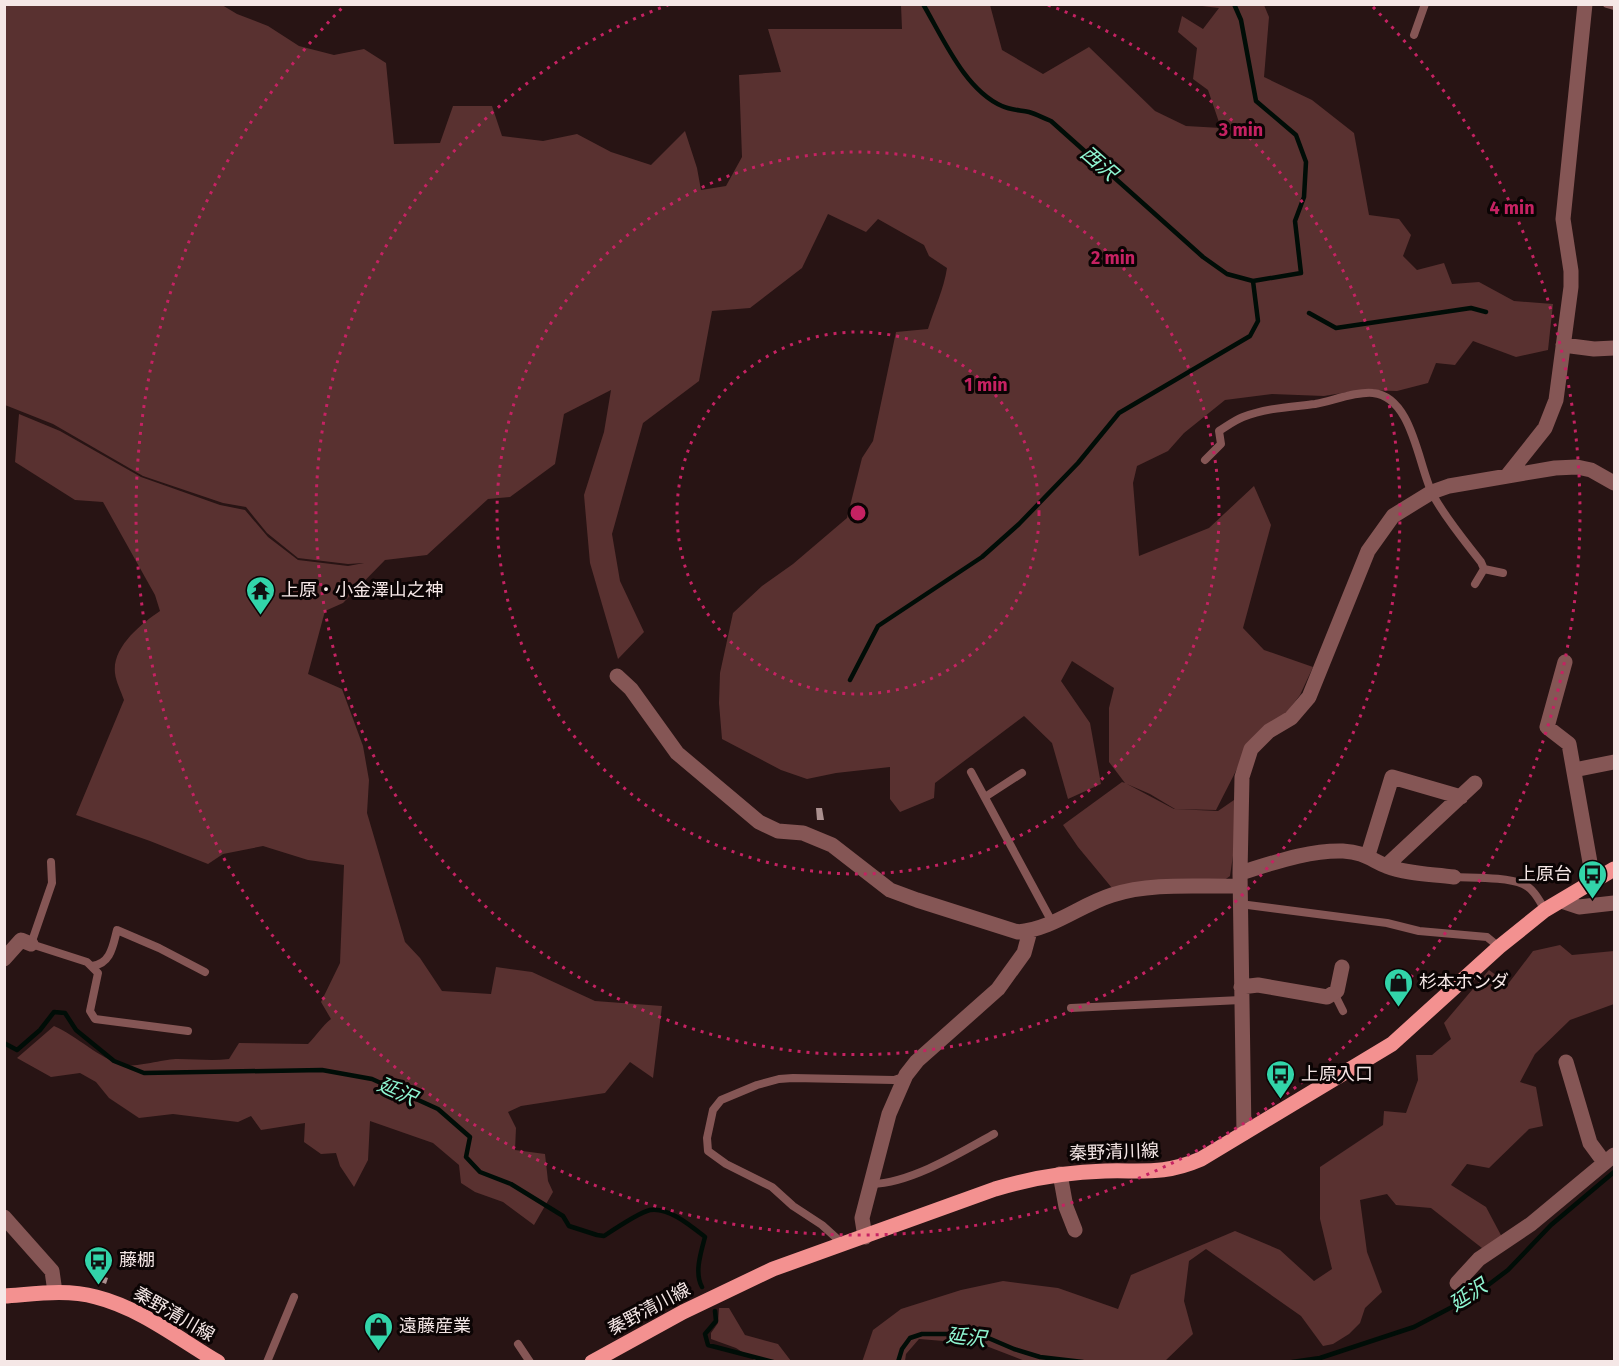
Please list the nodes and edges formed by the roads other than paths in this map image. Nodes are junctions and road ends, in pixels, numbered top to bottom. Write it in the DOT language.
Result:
graph roads {
  1 [pos="1425,4"];
  2 [pos="1585,4"];
  3 [pos="1607,4"];
  4 [pos="1614,6"];
  5 [pos="1414,35"];
  6 [pos="1563,345"];
  7 [pos="1614,348"];
  8 [pos="1205,460"];
  9 [pos="1507,476"];
  10 [pos="1614,483"];
  11 [pos="1432,492"];
  12 [pos="1484,569"];
  13 [pos="1503,573"];
  14 [pos="1475,584"];
  15 [pos="1565,662"];
  16 [pos="617,676"];
  17 [pos="1614,762"];
  18 [pos="1574,770"];
  19 [pos="971,772"];
  20 [pos="1022,773"];
  21 [pos="1475,783"];
  22 [pos="985,796"];
  23 [pos="1461,796"];
  24 [pos="1368,855"];
  25 [pos="51,862"];
  26 [pos="1386,866"];
  27 [pos="1614,869"];
  28 [pos="1454,877"];
  29 [pos="1599,878"];
  30 [pos="1240,879"];
  31 [pos="1561,901"];
  32 [pos="1614,903"];
  33 [pos="1240,904"];
  34 [pos="1545,910"];
  35 [pos="1052,922"];
  36 [pos="1030,931"];
  37 [pos="31,944"];
  38 [pos="1499,947"];
  39 [pos="4,959"];
  40 [pos="92,966"];
  41 [pos="1342,967"];
  42 [pos="206,972"];
  43 [pos="1334,993"];
  44 [pos="1241,994"];
  45 [pos="1071,1008"];
  46 [pos="1343,1011"];
  47 [pos="188,1032"];
  48 [pos="1566,1062"];
  49 [pos="906,1075"];
  50 [pos="1244,1133"];
  51 [pos="994,1134"];
  52 [pos="1609,1158"];
  53 [pos="1060,1174"];
  54 [pos="872,1184"];
  55 [pos="4,1217"];
  56 [pos="1075,1230"];
  57 [pos="864,1237"];
  58 [pos="843,1244"];
  59 [pos="1456,1282"];
  60 [pos="55,1292"];
  61 [pos="4,1296"];
  62 [pos="294,1298"];
  63 [pos="518,1344"];
  64 [pos="218,1362"];
  65 [pos="267,1362"];
  66 [pos="531,1362"];
  67 [pos="592,1362"];
  1 -- 5 [label="lane"];
  2 -- 6 [label="street"];
  3 -- 4 [label="lane"];
  6 -- 7 [label="street"];
  6 -- 9 [label="street"];
  8 -- 11 [label="lane"];
  9 -- 10 [label="street"];
  9 -- 11 [label="street"];
  11 -- 12 [label="lane"];
  11 -- 30 [label="street"];
  12 -- 13 [label="lane"];
  12 -- 14 [label="lane"];
  15 -- 18 [label="street"];
  16 -- 36 [label="street"];
  17 -- 18 [label="street"];
  18 -- 29 [label="street"];
  19 -- 22 [label="lane"];
  20 -- 22 [label="lane"];
  21 -- 23 [label="street"];
  22 -- 35 [label="lane"];
  23 -- 24 [label="street"];
  23 -- 26 [label="street"];
  24 -- 26 [label="street"];
  24 -- 30 [label="street"];
  25 -- 37 [label="lane"];
  26 -- 28 [label="street"];
  27 -- 29 [label="main road, 秦野清川線"];
  28 -- 34 [label="lane"];
  29 -- 31 [label="main road, 秦野清川線"];
  30 -- 33 [label="street"];
  30 -- 35 [label="street"];
  31 -- 32 [label="street"];
  31 -- 34 [label="main road, 秦野清川線"];
  33 -- 38 [label="lane"];
  33 -- 44 [label="street"];
  34 -- 38 [label="main road, 秦野清川線"];
  35 -- 36 [label="street"];
  36 -- 49 [label="street"];
  37 -- 39 [label="street"];
  37 -- 40 [label="lane"];
  38 -- 50 [label="main road, 秦野清川線"];
  40 -- 42 [label="lane"];
  40 -- 47 [label="lane"];
  41 -- 43 [label="street"];
  43 -- 44 [label="street"];
  43 -- 46 [label="lane"];
  44 -- 45 [label="lane"];
  44 -- 50 [label="street"];
  48 -- 52 [label="street"];
  49 -- 54 [label="street"];
  49 -- 58 [label="lane"];
  50 -- 53 [label="main road, 秦野清川線"];
  51 -- 54 [label="lane"];
  52 -- 59 [label="street"];
  53 -- 56 [label="street"];
  53 -- 57 [label="main road, 秦野清川線"];
  54 -- 57 [label="street"];
  55 -- 60 [label="street"];
  57 -- 58 [label="main road, 秦野清川線"];
  58 -- 67 [label="main road, 秦野清川線"];
  60 -- 61 [label="main road, 秦野清川線"];
  60 -- 64 [label="main road, 秦野清川線"];
  62 -- 65 [label="lane"];
  63 -- 66 [label="lane"];
}
